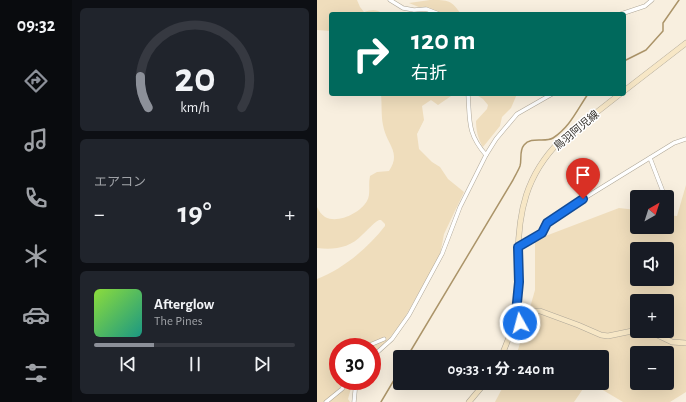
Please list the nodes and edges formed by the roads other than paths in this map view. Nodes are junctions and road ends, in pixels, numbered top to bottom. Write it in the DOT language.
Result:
graph roads {
  1 [pos="390,0"];
  2 [pos="652,0"];
  3 [pos="434,12"];
  4 [pos="626,12"];
  5 [pos="686,43"];
  6 [pos="626,89"];
  7 [pos="468,96"];
  8 [pos="549,96"];
  9 [pos="618,96"];
  10 [pos="686,139"];
  11 [pos="486,155"];
  12 [pos="650,158"];
  13 [pos="662,190"];
  14 [pos="518,247"];
  15 [pos="516,313"];
  16 [pos="520,323"];
  17 [pos="630,332"];
  18 [pos="664,338"];
  19 [pos="384,339"];
  20 [pos="381,340"];
  21 [pos="686,343"];
  22 [pos="381,349"];
  23 [pos="504,350"];
  24 [pos="341,390"];
  25 [pos="355,390"];
  26 [pos="479,390"];
  27 [pos="326,402"];
  28 [pos="354,402"];
  29 [pos="469,402"];
  1 -- 3 [label="street"];
  2 -- 4 [label="street"];
  5 -- 6 [label="main road"];
  7 -- 11 [label="street"];
  8 -- 11 [label="street"];
  9 -- 14 [label="main road, 鳥羽阿児線"];
  10 -- 12 [label="street"];
  11 -- 22 [label="street"];
  12 -- 13 [label="street"];
  12 -- 14 [label="street"];
  14 -- 15 [label="main road, 鳥羽阿児線"];
  15 -- 16 [label="street"];
  15 -- 17 [label="main road"];
  15 -- 23 [label="main road, 鳥羽阿児線"];
  18 -- 21 [label="main road"];
  19 -- 20 [label="street"];
  24 -- 27 [label="street"];
  25 -- 28 [label="street"];
  26 -- 29 [label="main road"];
}
